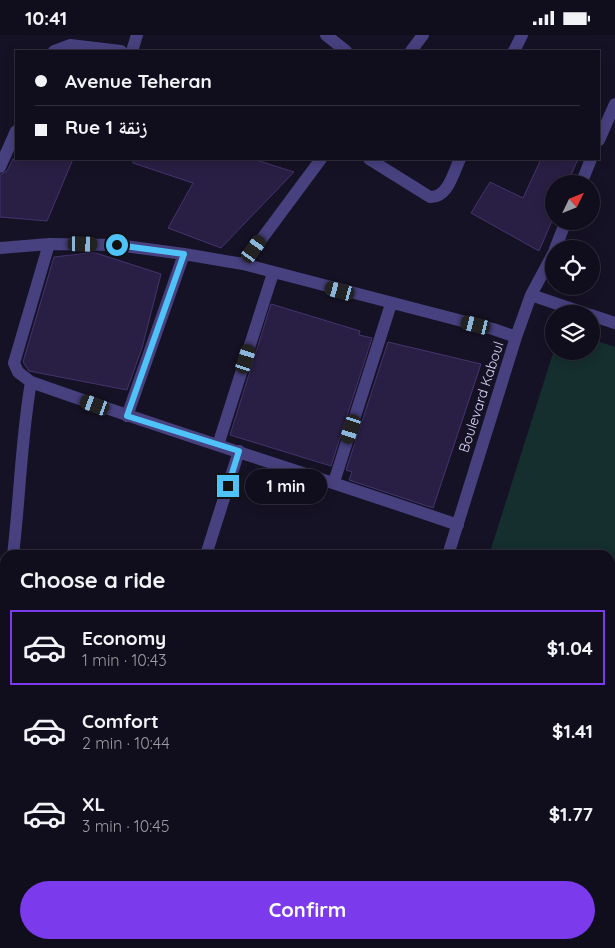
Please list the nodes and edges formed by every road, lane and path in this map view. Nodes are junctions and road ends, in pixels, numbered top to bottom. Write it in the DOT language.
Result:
graph roads {
  1 [pos="137,35"];
  2 [pos="326,35"];
  3 [pos="423,35"];
  4 [pos="522,35"];
  5 [pos="57,50"];
  6 [pos="112,50"];
  7 [pos="132,50"];
  8 [pos="345,50"];
  9 [pos="412,50"];
  10 [pos="514,50"];
  11 [pos="615,104"];
  12 [pos="15,133"];
  13 [pos="600,138"];
  14 [pos="320,160"];
  15 [pos="372,160"];
  16 [pos="460,160"];
  17 [pos="591,160"];
  18 [pos="0,167"];
  19 [pos="585,175"];
  20 [pos="49,244"];
  21 [pos="0,248"];
  22 [pos="184,254"];
  23 [pos="243,265"];
  24 [pos="545,268"];
  25 [pos="274,273"];
  26 [pos="531,295"];
  27 [pos="391,304"];
  28 [pos="560,305"];
  29 [pos="600,318"];
  30 [pos="615,323"];
  31 [pos="516,337"];
  32 [pos="31,382"];
  33 [pos="127,416"];
  34 [pos="218,445"];
  35 [pos="239,451"];
  36 [pos="334,482"];
  37 [pos="458,525"];
  38 [pos="14,550"];
  39 [pos="208,550"];
  40 [pos="450,550"];
  1 -- 7 [label="street"];
  2 -- 8 [label="street"];
  3 -- 9 [label="street"];
  4 -- 10 [label="street"];
  5 -- 6 [label="street"];
  11 -- 13 [label="street"];
  12 -- 18 [label="street"];
  14 -- 23 [label="street"];
  15 -- 16 [label="street"];
  17 -- 19 [label="street"];
  20 -- 21 [label="street"];
  20 -- 22 [label="street"];
  20 -- 32 [label="street"];
  22 -- 23 [label="street"];
  22 -- 33 [label="street"];
  23 -- 25 [label="street"];
  24 -- 26 [label="street, Boulevard Kaboul"];
  25 -- 27 [label="street"];
  25 -- 34 [label="street"];
  26 -- 28 [label="street"];
  26 -- 31 [label="street, Boulevard Kaboul"];
  27 -- 31 [label="street"];
  27 -- 36 [label="street"];
  29 -- 30 [label="street"];
  31 -- 37 [label="street, Boulevard Kaboul"];
  32 -- 33 [label="street"];
  32 -- 38 [label="street"];
  33 -- 34 [label="street"];
  34 -- 35 [label="street"];
  35 -- 36 [label="street"];
  35 -- 39 [label="street"];
  36 -- 37 [label="street"];
  37 -- 40 [label="street, Boulevard Kaboul"];
}
